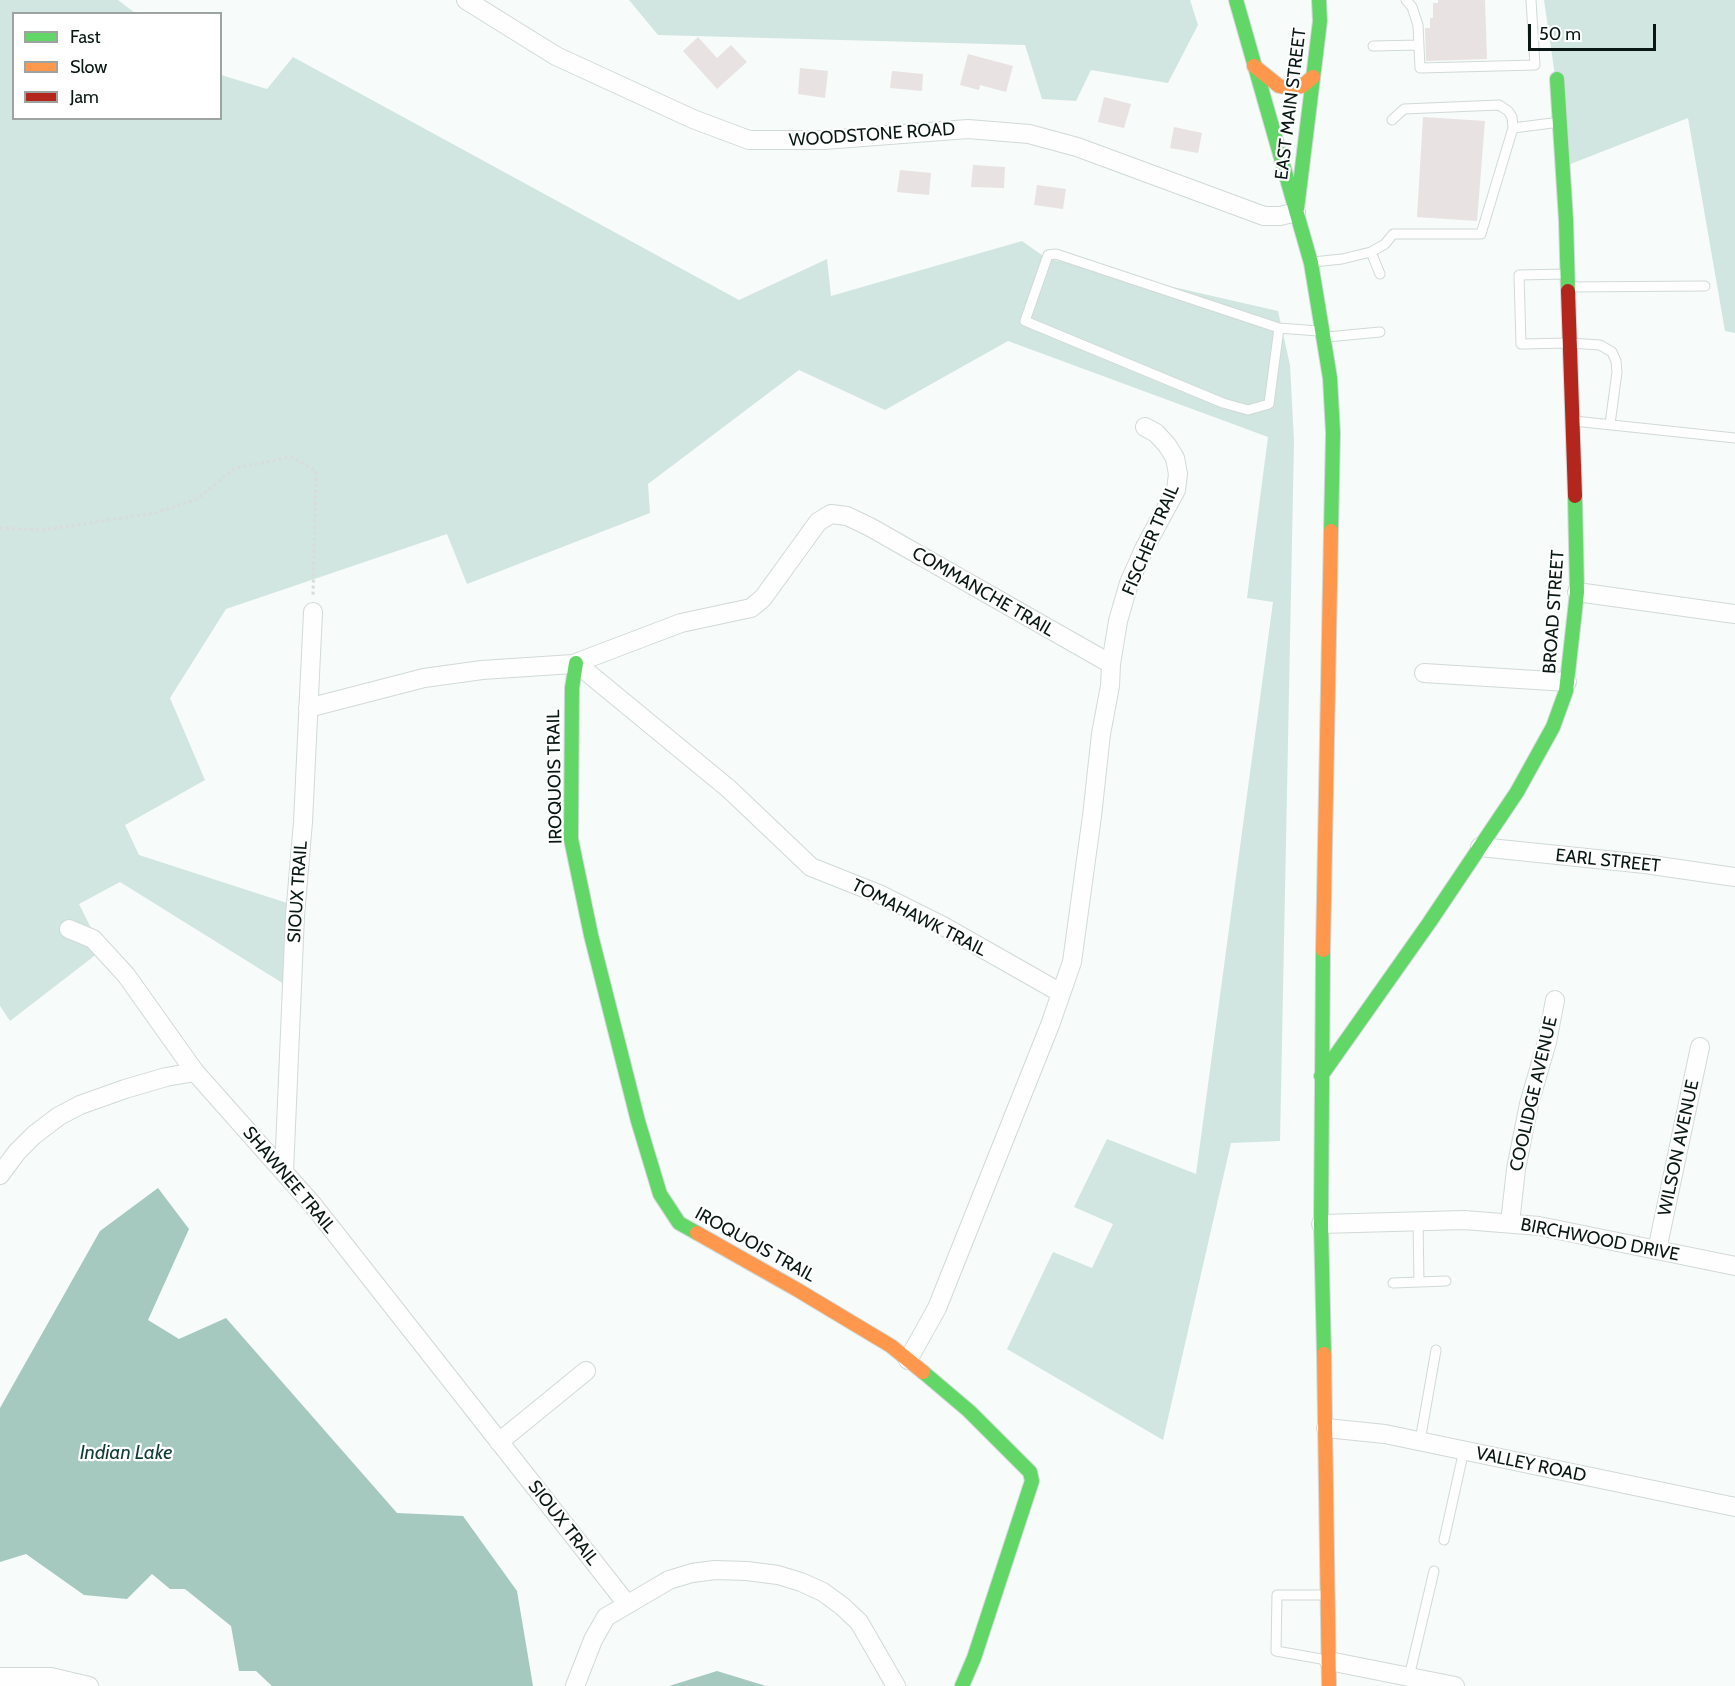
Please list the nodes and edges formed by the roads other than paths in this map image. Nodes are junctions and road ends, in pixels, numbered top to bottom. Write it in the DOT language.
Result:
graph roads {
  1 [pos="466,0"];
  2 [pos="1236,0"];
  3 [pos="1319,0"];
  4 [pos="1406,0"];
  5 [pos="1531,0"];
  6 [pos="1419,45"];
  7 [pos="1373,46"];
  8 [pos="1254,66"];
  9 [pos="1313,77"];
  10 [pos="1557,79"];
  11 [pos="1392,120"];
  12 [pos="1560,122"];
  13 [pos="1513,128"];
  14 [pos="1296,212"];
  15 [pos="1371,252"];
  16 [pos="1311,263"];
  17 [pos="1380,274"];
  18 [pos="1568,281"];
  19 [pos="1705,286"];
  20 [pos="1279,328"];
  21 [pos="1380,332"];
  22 [pos="1324,334"];
  23 [pos="1569,343"];
  24 [pos="1572,420"];
  25 [pos="1610,424"];
  26 [pos="1145,427"];
  27 [pos="1735,438"];
  28 [pos="1577,592"];
  29 [pos="313,612"];
  30 [pos="1735,614"];
  31 [pos="576,663"];
  32 [pos="1111,664"];
  33 [pos="1424,673"];
  34 [pos="1567,682"];
  35 [pos="308,708"];
  36 [pos="1480,847"];
  37 [pos="1735,877"];
  38 [pos="69,929"];
  39 [pos="1061,993"];
  40 [pos="1555,1000"];
  41 [pos="1700,1047"];
  42 [pos="195,1072"];
  43 [pos="1321,1076"];
  44 [pos="284,1172"];
  45 [pos="0,1175"];
  46 [pos="1418,1221"];
  47 [pos="1510,1223"];
  48 [pos="1321,1224"];
  49 [pos="1657,1250"];
  50 [pos="1735,1266"];
  51 [pos="1446,1281"];
  52 [pos="1419,1282"];
  53 [pos="1393,1283"];
  54 [pos="1436,1350"];
  55 [pos="908,1360"];
  56 [pos="586,1371"];
  57 [pos="1326,1428"];
  58 [pos="1420,1441"];
  59 [pos="499,1442"];
  60 [pos="1464,1450"];
  61 [pos="1735,1508"];
  62 [pos="1444,1540"];
  63 [pos="1434,1571"];
  64 [pos="1329,1595"];
  65 [pos="627,1604"];
  66 [pos="1329,1661"];
  67 [pos="0,1677"];
  68 [pos="1409,1677"];
  69 [pos="89,1686"];
  70 [pos="575,1686"];
  71 [pos="896,1686"];
  72 [pos="962,1686"];
  73 [pos="1329,1686"];
  74 [pos="1455,1686"];
  1 -- 14 [label="street, WOODSTONE ROAD"];
  2 -- 8 [label="street"];
  3 -- 9 [label="street, EAST MAIN STREET"];
  4 -- 6 [label="lane"];
  5 -- 6 [label="lane"];
  6 -- 7 [label="lane"];
  8 -- 9 [label="street"];
  8 -- 14 [label="street"];
  9 -- 14 [label="street, EAST MAIN STREET"];
  10 -- 12 [label="street, BROAD STREET"];
  11 -- 13 [label="lane"];
  12 -- 13 [label="lane"];
  12 -- 18 [label="street, BROAD STREET"];
  13 -- 15 [label="lane"];
  14 -- 16 [label="street"];
  15 -- 16 [label="lane"];
  15 -- 17 [label="lane"];
  16 -- 22 [label="street"];
  18 -- 19 [label="lane"];
  18 -- 23 [label="street, BROAD STREET"];
  18 -- 23 [label="lane"];
  20 -- 20 [label="lane"];
  20 -- 22 [label="lane"];
  21 -- 22 [label="lane"];
  22 -- 43 [label="street"];
  23 -- 24 [label="street, BROAD STREET"];
  23 -- 25 [label="lane"];
  24 -- 25 [label="lane"];
  24 -- 28 [label="street, BROAD STREET"];
  25 -- 27 [label="lane"];
  26 -- 32 [label="street, FISCHER TRAIL"];
  28 -- 30 [label="street"];
  28 -- 34 [label="street, BROAD STREET"];
  29 -- 35 [label="street, SIOUX TRAIL"];
  31 -- 32 [label="street, COMMANCHE TRAIL"];
  31 -- 35 [label="street"];
  31 -- 39 [label="street, TOMAHAWK TRAIL"];
  31 -- 55 [label="street, IROQUOIS TRAIL"];
  32 -- 39 [label="street"];
  33 -- 34 [label="street"];
  34 -- 36 [label="street, BROAD STREET"];
  35 -- 44 [label="street, SIOUX TRAIL"];
  36 -- 37 [label="street, EARL STREET"];
  36 -- 43 [label="street, BROAD STREET"];
  38 -- 42 [label="street, SHAWNEE TRAIL"];
  39 -- 55 [label="street"];
  40 -- 47 [label="street, COOLIDGE AVENUE"];
  41 -- 49 [label="street, WILSON AVENUE"];
  42 -- 44 [label="street, SHAWNEE TRAIL"];
  42 -- 45 [label="street"];
  43 -- 48 [label="street"];
  44 -- 59 [label="street, SHAWNEE TRAIL"];
  46 -- 47 [label="street, BIRCHWOOD DRIVE"];
  46 -- 48 [label="street, BIRCHWOOD DRIVE"];
  46 -- 52 [label="lane"];
  47 -- 49 [label="street, BIRCHWOOD DRIVE"];
  48 -- 57 [label="street"];
  49 -- 50 [label="street, BIRCHWOOD DRIVE"];
  51 -- 52 [label="lane"];
  52 -- 53 [label="lane"];
  54 -- 58 [label="lane"];
  55 -- 72 [label="street, IROQUOIS TRAIL"];
  56 -- 59 [label="street"];
  57 -- 58 [label="street, VALLEY ROAD"];
  57 -- 64 [label="street"];
  58 -- 60 [label="street, VALLEY ROAD"];
  59 -- 65 [label="street, SIOUX TRAIL"];
  60 -- 61 [label="street, VALLEY ROAD"];
  60 -- 62 [label="lane"];
  63 -- 68 [label="lane"];
  64 -- 66 [label="street"];
  64 -- 66 [label="lane"];
  65 -- 70 [label="street"];
  65 -- 71 [label="street"];
  66 -- 68 [label="street"];
  66 -- 73 [label="street"];
  67 -- 69 [label="street"];
  68 -- 74 [label="street"];
}
